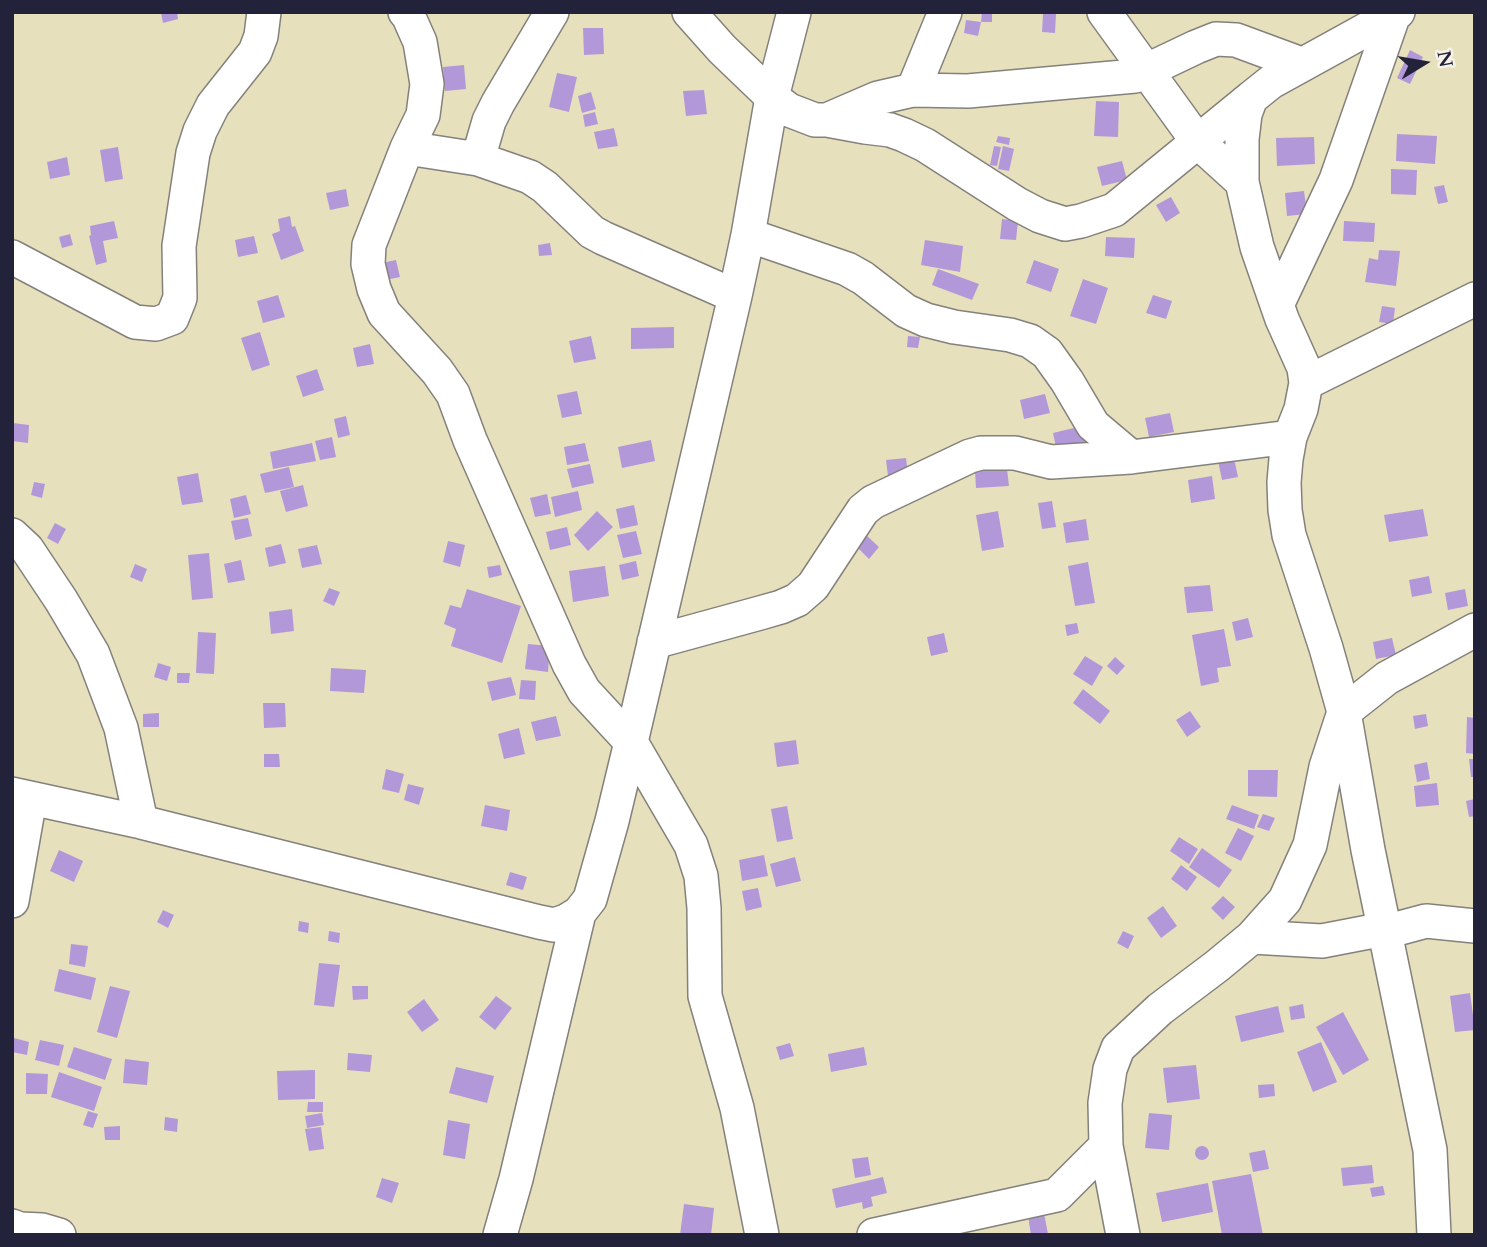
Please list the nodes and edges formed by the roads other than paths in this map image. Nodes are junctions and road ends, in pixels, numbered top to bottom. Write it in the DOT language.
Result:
graph roads {
  1 [pos="264,12"];
  2 [pos="405,12"];
  3 [pos="552,12"];
  4 [pos="689,12"];
  5 [pos="794,12"];
  6 [pos="945,12"];
  7 [pos="1104,12"];
  8 [pos="1396,13"];
  9 [pos="1301,64"];
  10 [pos="1147,71"];
  11 [pos="913,90"];
  12 [pos="772,97"];
  13 [pos="1251,98"];
  14 [pos="827,120"];
  15 [pos="1198,142"];
  16 [pos="407,148"];
  17 [pos="478,159"];
  18 [pos="1242,182"];
  19 [pos="748,235"];
  20 [pos="12,257"];
  21 [pos="735,296"];
  22 [pos="1475,299"];
  23 [pos="1277,305"];
  24 [pos="1306,383"];
  25 [pos="1290,437"];
  26 [pos="1131,457"];
  27 [pos="12,535"];
  28 [pos="1475,630"];
  29 [pos="654,642"];
  30 [pos="1344,712"];
  31 [pos="631,742"];
  32 [pos="21,796"];
  33 [pos="141,822"];
  34 [pos="12,901"];
  35 [pos="579,913"];
  36 [pos="1475,926"];
  37 [pos="1385,933"];
  38 [pos="1252,937"];
  39 [pos="1106,1146"];
  40 [pos="12,1226"];
  41 [pos="893,1232"];
  42 [pos="59,1235"];
  43 [pos="500,1235"];
  44 [pos="762,1235"];
  45 [pos="1123,1235"];
  46 [pos="1434,1235"];
  1 -- 20 [label="street"];
  2 -- 16 [label="street"];
  3 -- 17 [label="street"];
  4 -- 12 [label="street"];
  5 -- 12 [label="street"];
  6 -- 11 [label="street"];
  7 -- 10 [label="street"];
  8 -- 9 [label="street"];
  8 -- 23 [label="street"];
  9 -- 10 [label="street"];
  9 -- 13 [label="street"];
  10 -- 11 [label="street"];
  10 -- 15 [label="street"];
  11 -- 14 [label="street"];
  12 -- 14 [label="street"];
  12 -- 19 [label="street"];
  13 -- 15 [label="street"];
  13 -- 18 [label="street"];
  14 -- 15 [label="street"];
  15 -- 18 [label="street"];
  16 -- 17 [label="street"];
  16 -- 31 [label="street"];
  17 -- 21 [label="street"];
  18 -- 23 [label="street"];
  19 -- 21 [label="street"];
  19 -- 26 [label="street"];
  21 -- 29 [label="street"];
  22 -- 24 [label="street"];
  23 -- 24 [label="street"];
  24 -- 25 [label="street"];
  25 -- 26 [label="street"];
  25 -- 30 [label="street"];
  26 -- 29 [label="street"];
  27 -- 33 [label="street"];
  28 -- 30 [label="street"];
  29 -- 31 [label="street"];
  30 -- 37 [label="street"];
  30 -- 38 [label="street"];
  31 -- 35 [label="street"];
  31 -- 44 [label="street"];
  32 -- 33 [label="street"];
  32 -- 34 [label="street"];
  33 -- 35 [label="street"];
  35 -- 43 [label="street"];
  36 -- 37 [label="street"];
  37 -- 38 [label="street"];
  37 -- 46 [label="street"];
  38 -- 39 [label="street"];
  39 -- 41 [label="street"];
  39 -- 45 [label="street"];
  40 -- 42 [label="street"];
}
